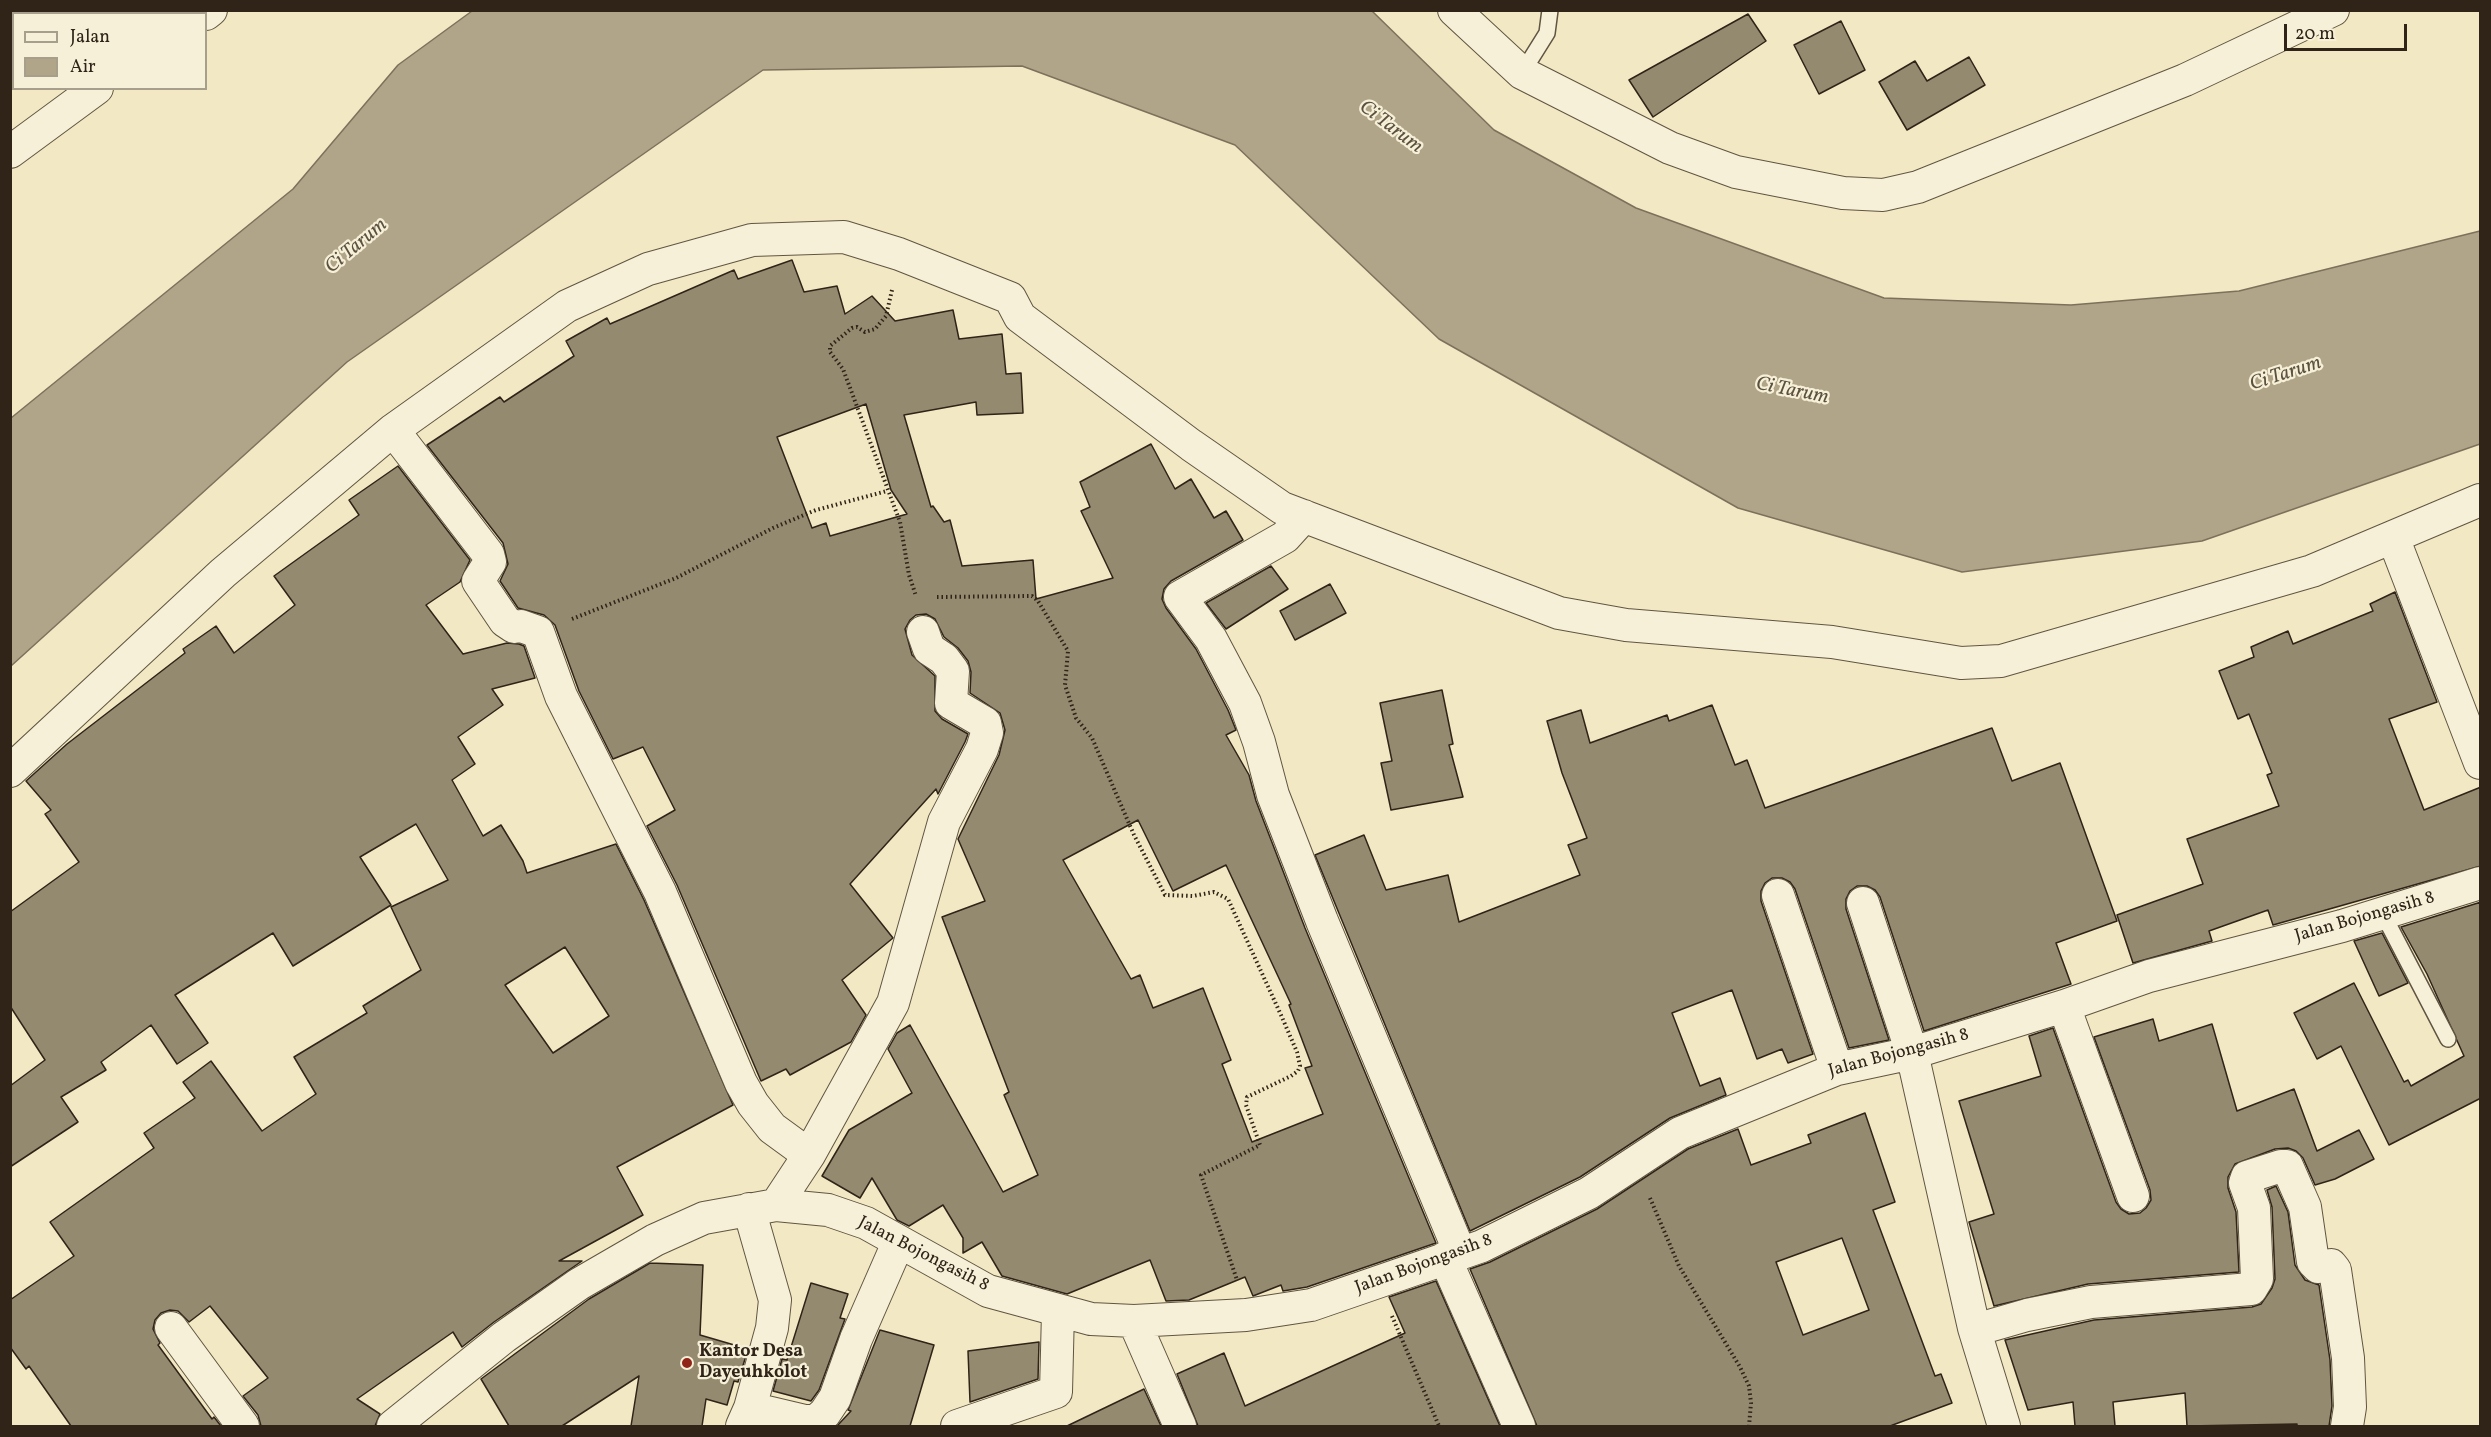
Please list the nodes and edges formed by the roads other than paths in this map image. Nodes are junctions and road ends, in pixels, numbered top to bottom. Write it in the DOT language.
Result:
graph roads {
  1 [pos="1454,10"];
  2 [pos="1550,10"];
  3 [pos="2333,10"];
  4 [pos="1521,73"];
  5 [pos="91,90"];
  6 [pos="68,97"];
  7 [pos="10,152"];
  8 [pos="393,430"];
  9 [pos="2481,500"];
  10 [pos="1304,516"];
  11 [pos="2393,537"];
  12 [pos="923,632"];
  13 [pos="2481,763"];
  14 [pos="10,771"];
  15 [pos="2481,883"];
  16 [pos="1778,895"];
  17 [pos="1863,903"];
  18 [pos="2383,914"];
  19 [pos="2064,1006"];
  20 [pos="2448,1039"];
  21 [pos="1912,1053"];
  22 [pos="1837,1069"];
  23 [pos="810,1155"];
  24 [pos="2133,1196"];
  25 [pos="763,1207"];
  26 [pos="898,1243"];
  27 [pos="1452,1256"];
  28 [pos="1058,1311"];
  29 [pos="1134,1321"];
  30 [pos="171,1328"];
  31 [pos="1975,1330"];
  32 [pos="746,1417"];
  33 [pos="243,1426"];
  34 [pos="393,1426"];
  35 [pos="957,1426"];
  36 [pos="1180,1426"];
  37 [pos="1519,1426"];
  38 [pos="2004,1426"];
  39 [pos="2347,1426"];
  1 -- 4 [label="street"];
  2 -- 4 [label="lane"];
  3 -- 4 [label="street"];
  5 -- 6 [label="street"];
  6 -- 7 [label="street"];
  8 -- 10 [label="street"];
  8 -- 14 [label="street"];
  8 -- 23 [label="street"];
  9 -- 11 [label="street"];
  10 -- 11 [label="street"];
  10 -- 27 [label="street"];
  11 -- 13 [label="street"];
  12 -- 23 [label="street"];
  15 -- 18 [label="street, Jalan Bojongasih 8"];
  16 -- 22 [label="street"];
  17 -- 21 [label="street"];
  18 -- 19 [label="street, Jalan Bojongasih 8"];
  18 -- 20 [label="lane"];
  19 -- 21 [label="street, Jalan Bojongasih 8"];
  19 -- 24 [label="street"];
  21 -- 22 [label="street, Jalan Bojongasih 8"];
  21 -- 31 [label="street"];
  22 -- 27 [label="street, Jalan Bojongasih 8"];
  23 -- 25 [label="street"];
  25 -- 26 [label="street, Jalan Bojongasih 8"];
  25 -- 32 [label="street"];
  25 -- 34 [label="street, Jalan Bojongasih 8"];
  26 -- 28 [label="street, Jalan Bojongasih 8"];
  26 -- 32 [label="street"];
  27 -- 29 [label="street, Jalan Bojongasih 8"];
  27 -- 37 [label="street"];
  28 -- 29 [label="street, Jalan Bojongasih 8"];
  28 -- 35 [label="street"];
  29 -- 36 [label="street"];
  30 -- 33 [label="street"];
  31 -- 38 [label="street"];
  31 -- 39 [label="street"];
}
